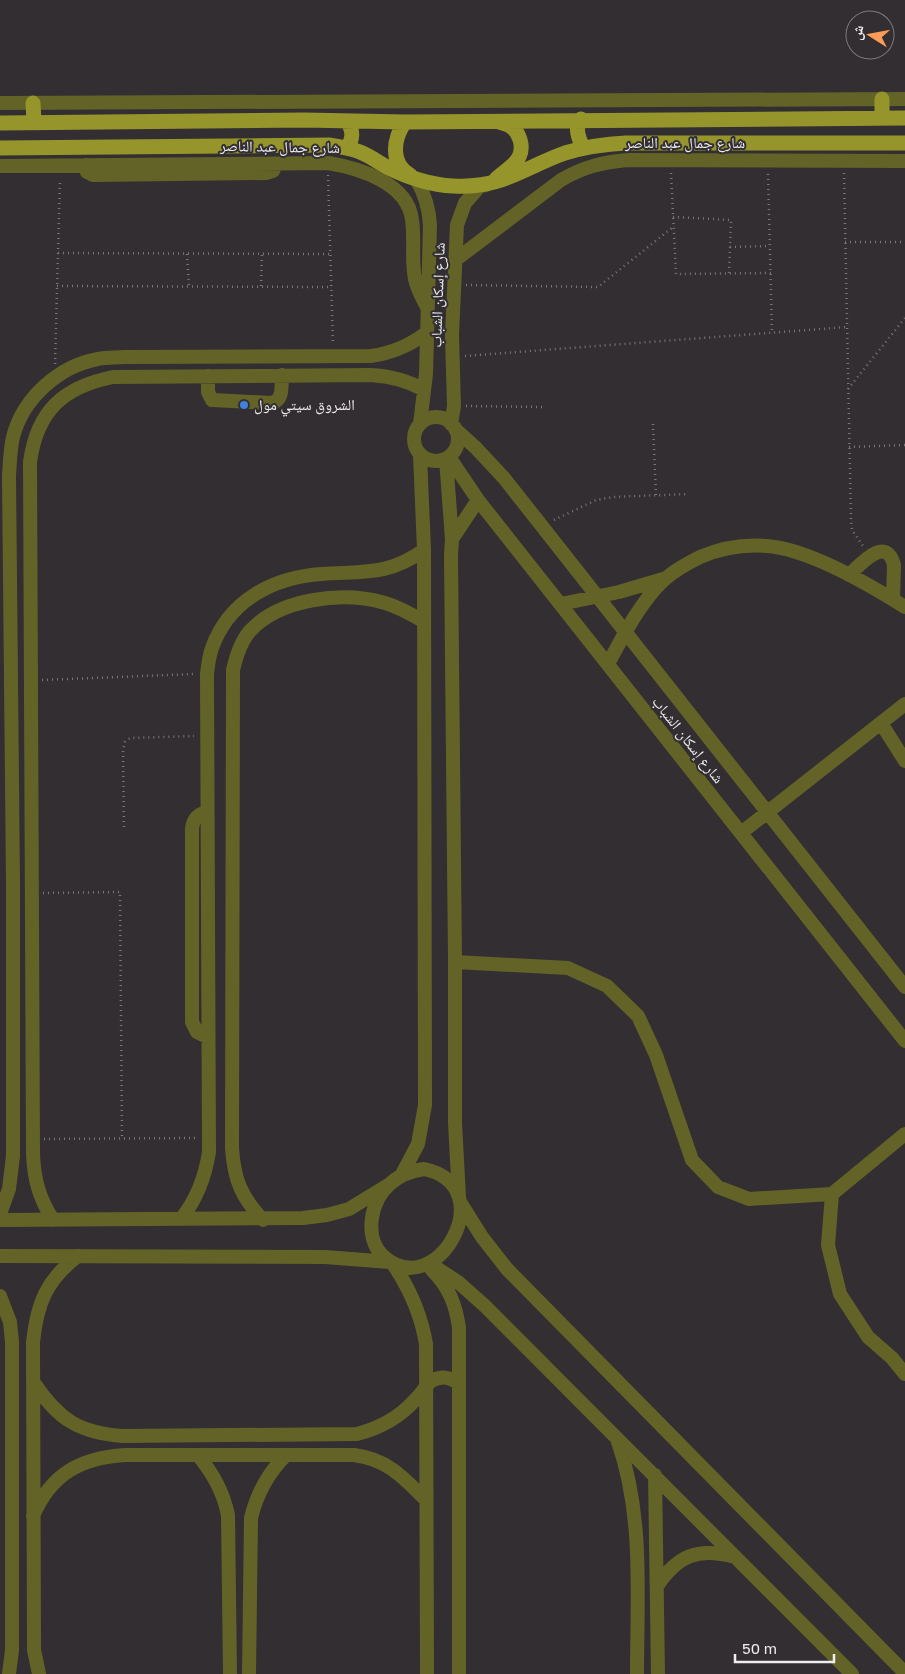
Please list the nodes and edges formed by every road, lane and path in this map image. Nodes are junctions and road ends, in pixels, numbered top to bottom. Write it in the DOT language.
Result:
graph roads {
  1 [pos="905,98"];
  2 [pos="882,99"];
  3 [pos="0,103"];
  4 [pos="33,103"];
  5 [pos="882,118"];
  6 [pos="905,118"];
  7 [pos="581,120"];
  8 [pos="347,121"];
  9 [pos="34,122"];
  10 [pos="404,122"];
  11 [pos="497,122"];
  12 [pos="0,123"];
  13 [pos="905,143"];
  14 [pos="0,148"];
  15 [pos="347,148"];
  16 [pos="583,148"];
  17 [pos="670,160"];
  18 [pos="767,161"];
  19 [pos="844,161"];
  20 [pos="905,161"];
  21 [pos="328,163"];
  22 [pos="60,165"];
  23 [pos="0,166"];
  24 [pos="416,179"];
  25 [pos="492,184"];
  26 [pos="673,217"];
  27 [pos="673,227"];
  28 [pos="429,239"];
  29 [pos="455,239"];
  30 [pos="845,242"];
  31 [pos="905,242"];
  32 [pos="770,246"];
  33 [pos="730,247"];
  34 [pos="58,253"];
  35 [pos="188,254"];
  36 [pos="262,254"];
  37 [pos="330,254"];
  38 [pos="454,262"];
  39 [pos="729,274"];
  40 [pos="771,274"];
  41 [pos="454,284"];
  42 [pos="57,286"];
  43 [pos="189,286"];
  44 [pos="261,286"];
  45 [pos="331,286"];
  46 [pos="426,307"];
  47 [pos="905,318"];
  48 [pos="847,327"];
  49 [pos="772,332"];
  50 [pos="426,333"];
  51 [pos="333,356"];
  52 [pos="452,357"];
  53 [pos="282,375"];
  54 [pos="208,376"];
  55 [pos="54,378"];
  56 [pos="848,389"];
  57 [pos="424,390"];
  58 [pos="454,406"];
  59 [pos="544,407"];
  60 [pos="420,424"];
  61 [pos="653,424"];
  62 [pos="453,427"];
  63 [pos="905,445"];
  64 [pos="849,447"];
  65 [pos="420,455"];
  66 [pos="447,458"];
  67 [pos="689,494"];
  68 [pos="656,495"];
  69 [pos="5,500"];
  70 [pos="478,500"];
  71 [pos="542,526"];
  72 [pos="452,539"];
  73 [pos="424,550"];
  74 [pos="870,556"];
  75 [pos="849,575"];
  76 [pos="664,579"];
  77 [pos="598,596"];
  78 [pos="899,603"];
  79 [pos="561,604"];
  80 [pos="423,621"];
  81 [pos="626,633"];
  82 [pos="608,664"];
  83 [pos="207,674"];
  84 [pos="31,680"];
  85 [pos="905,704"];
  86 [pos="881,723"];
  87 [pos="207,736"];
  88 [pos="905,761"];
  89 [pos="767,812"];
  90 [pos="124,827"];
  91 [pos="12,830"];
  92 [pos="741,832"];
  93 [pos="0,840"];
  94 [pos="0,875"];
  95 [pos="13,885"];
  96 [pos="32,893"];
  97 [pos="455,962"];
  98 [pos="904,985"];
  99 [pos="905,1040"];
  100 [pos="905,1134"];
  101 [pos="122,1138"];
  102 [pos="208,1138"];
  103 [pos="33,1139"];
  104 [pos="396,1180"];
  105 [pos="832,1194"];
  106 [pos="460,1199"];
  107 [pos="0,1214"];
  108 [pos="181,1219"];
  109 [pos="0,1220"];
  110 [pos="53,1220"];
  111 [pos="263,1220"];
  112 [pos="0,1256"];
  113 [pos="78,1256"];
  114 [pos="391,1263"];
  115 [pos="428,1263"];
  116 [pos="0,1296"];
  117 [pos="12,1342"];
  118 [pos="33,1342"];
  119 [pos="905,1374"];
  120 [pos="34,1384"];
  121 [pos="459,1384"];
  122 [pos="426,1386"];
  123 [pos="112,1435"];
  124 [pos="340,1436"];
  125 [pos="617,1439"];
  126 [pos="198,1455"];
  127 [pos="286,1455"];
  128 [pos="340,1455"];
  129 [pos="112,1456"];
  130 [pos="655,1475"];
  131 [pos="426,1500"];
  132 [pos="34,1516"];
  133 [pos="230,1532"];
  134 [pos="250,1532"];
  135 [pos="636,1548"];
  136 [pos="656,1548"];
  137 [pos="736,1557"];
  138 [pos="657,1586"];
  139 [pos="12,1650"];
  140 [pos="34,1650"];
  141 [pos="905,1673"];
  142 [pos="9,1674"];
  143 [pos="39,1674"];
  144 [pos="230,1674"];
  145 [pos="249,1674"];
  146 [pos="427,1674"];
  147 [pos="460,1674"];
  148 [pos="638,1674"];
  149 [pos="658,1674"];
  150 [pos="852,1674"];
  1 -- 2 [label="street"];
  2 -- 4 [label="street"];
  2 -- 5 [label="main road"];
  3 -- 4 [label="street"];
  4 -- 9 [label="main road"];
  5 -- 6 [label="main road, شارع جمال عبد الناصر"];
  5 -- 7 [label="main road, شارع جمال عبد الناصر"];
  7 -- 11 [label="main road, شارع جمال عبد الناصر"];
  7 -- 16 [label="main road"];
  8 -- 9 [label="main road, شارع جمال عبد الناصر"];
  8 -- 10 [label="main road, شارع جمال عبد الناصر"];
  8 -- 15 [label="main road"];
  9 -- 12 [label="main road, شارع جمال عبد الناصر"];
  10 -- 11 [label="main road, شارع جمال عبد الناصر"];
  10 -- 24 [label="main road"];
  11 -- 25 [label="main road"];
  13 -- 16 [label="main road, شارع جمال عبد الناصر"];
  14 -- 15 [label="main road, شارع جمال عبد الناصر"];
  15 -- 24 [label="main road, شارع جمال عبد الناصر"];
  16 -- 25 [label="main road, شارع جمال عبد الناصر"];
  17 -- 18 [label="street"];
  17 -- 26 [label="path"];
  17 -- 38 [label="street"];
  18 -- 19 [label="street"];
  18 -- 32 [label="path"];
  19 -- 20 [label="street"];
  19 -- 30 [label="path"];
  21 -- 22 [label="street"];
  21 -- 37 [label="path"];
  21 -- 46 [label="street"];
  22 -- 23 [label="street"];
  22 -- 34 [label="path"];
  24 -- 25 [label="main road, شارع جمال عبد الناصر"];
  24 -- 28 [label="street, شارع إسكان الشباب"];
  25 -- 29 [label="street, شارع إسكان الشباب"];
  26 -- 27 [label="path"];
  26 -- 33 [label="path"];
  27 -- 39 [label="path"];
  27 -- 41 [label="path"];
  28 -- 29 [label="street"];
  28 -- 46 [label="street, شارع إسكان الشباب"];
  29 -- 38 [label="street, شارع إسكان الشباب"];
  30 -- 31 [label="path"];
  30 -- 48 [label="path"];
  32 -- 33 [label="path"];
  32 -- 40 [label="path"];
  33 -- 39 [label="path"];
  34 -- 35 [label="path"];
  34 -- 42 [label="path"];
  35 -- 36 [label="path"];
  35 -- 43 [label="path"];
  36 -- 37 [label="path"];
  36 -- 44 [label="path"];
  37 -- 45 [label="path"];
  38 -- 41 [label="street, شارع إسكان الشباب"];
  39 -- 40 [label="path"];
  40 -- 49 [label="path"];
  41 -- 52 [label="street, شارع إسكان الشباب"];
  42 -- 43 [label="path"];
  42 -- 55 [label="path"];
  43 -- 44 [label="path"];
  44 -- 45 [label="path"];
  45 -- 51 [label="path"];
  46 -- 50 [label="street, شارع إسكان الشباب"];
  47 -- 56 [label="path"];
  48 -- 49 [label="path"];
  48 -- 56 [label="path"];
  49 -- 52 [label="path"];
  50 -- 51 [label="street"];
  50 -- 57 [label="street, شارع إسكان الشباب"];
  51 -- 55 [label="street"];
  52 -- 58 [label="street, شارع إسكان الشباب"];
  53 -- 54 [label="street"];
  53 -- 54 [label="street"];
  53 -- 57 [label="street"];
  54 -- 84 [label="street"];
  55 -- 69 [label="street"];
  56 -- 64 [label="path"];
  57 -- 60 [label="street, شارع إسكان الشباب"];
  58 -- 59 [label="path"];
  58 -- 62 [label="street, شارع إسكان الشباب"];
  60 -- 62 [label="street"];
  60 -- 65 [label="street"];
  61 -- 68 [label="path"];
  62 -- 66 [label="street"];
  62 -- 71 [label="street, شارع إسكان الشباب"];
  63 -- 64 [label="path"];
  64 -- 74 [label="path"];
  65 -- 66 [label="street"];
  65 -- 73 [label="street"];
  66 -- 70 [label="street, شارع إسكان الشباب"];
  66 -- 72 [label="street"];
  67 -- 68 [label="path"];
  68 -- 71 [label="path"];
  69 -- 91 [label="street"];
  70 -- 72 [label="street"];
  70 -- 79 [label="street, شارع إسكان الشباب"];
  71 -- 77 [label="street, شارع إسكان الشباب"];
  72 -- 97 [label="street"];
  73 -- 80 [label="street"];
  73 -- 83 [label="street"];
  74 -- 75 [label="street"];
  74 -- 78 [label="street"];
  75 -- 76 [label="street"];
  75 -- 78 [label="street"];
  76 -- 77 [label="street"];
  76 -- 81 [label="street"];
  77 -- 79 [label="street"];
  77 -- 81 [label="street, شارع إسكان الشباب"];
  79 -- 82 [label="street, شارع إسكان الشباب"];
  80 -- 104 [label="street"];
  80 -- 111 [label="street"];
  81 -- 82 [label="street"];
  81 -- 89 [label="street, شارع إسكان الشباب"];
  82 -- 92 [label="street, شارع إسكان الشباب"];
  83 -- 84 [label="path"];
  83 -- 87 [label="street"];
  84 -- 96 [label="street"];
  85 -- 86 [label="street"];
  86 -- 88 [label="street"];
  86 -- 89 [label="street"];
  87 -- 90 [label="path"];
  87 -- 102 [label="street"];
  89 -- 92 [label="street"];
  89 -- 98 [label="street, شارع إسكان الشباب"];
  91 -- 93 [label="street"];
  91 -- 95 [label="street"];
  92 -- 99 [label="street, شارع إسكان الشباب"];
  94 -- 95 [label="street"];
  95 -- 107 [label="street"];
  96 -- 101 [label="path"];
  96 -- 103 [label="street"];
  97 -- 105 [label="street"];
  97 -- 106 [label="street"];
  100 -- 105 [label="street"];
  101 -- 102 [label="path"];
  101 -- 103 [label="path"];
  102 -- 108 [label="street"];
  103 -- 110 [label="street"];
  104 -- 106 [label="street"];
  104 -- 111 [label="street"];
  104 -- 114 [label="street"];
  105 -- 119 [label="street"];
  106 -- 115 [label="street"];
  106 -- 141 [label="street"];
  108 -- 110 [label="street"];
  108 -- 111 [label="street"];
  109 -- 110 [label="street"];
  112 -- 113 [label="street"];
  113 -- 114 [label="street"];
  113 -- 118 [label="street"];
  114 -- 115 [label="street"];
  114 -- 122 [label="street"];
  115 -- 121 [label="street"];
  115 -- 125 [label="street"];
  116 -- 117 [label="street"];
  117 -- 118 [label="street"];
  117 -- 139 [label="street"];
  118 -- 120 [label="street"];
  120 -- 123 [label="street"];
  120 -- 132 [label="street"];
  121 -- 122 [label="street"];
  121 -- 147 [label="street"];
  122 -- 124 [label="street"];
  122 -- 131 [label="street"];
  123 -- 124 [label="street"];
  123 -- 129 [label="street"];
  124 -- 128 [label="street"];
  125 -- 130 [label="street"];
  125 -- 135 [label="street"];
  126 -- 127 [label="street"];
  126 -- 129 [label="street"];
  126 -- 133 [label="street"];
  127 -- 128 [label="street"];
  127 -- 134 [label="street"];
  128 -- 131 [label="street"];
  129 -- 132 [label="street"];
  130 -- 136 [label="street"];
  130 -- 137 [label="street"];
  131 -- 146 [label="street"];
  132 -- 140 [label="street"];
  133 -- 134 [label="street"];
  133 -- 144 [label="street"];
  134 -- 145 [label="street"];
  135 -- 136 [label="street"];
  135 -- 148 [label="street"];
  136 -- 138 [label="street"];
  137 -- 138 [label="street"];
  137 -- 150 [label="street"];
  138 -- 149 [label="street"];
  139 -- 140 [label="street"];
  139 -- 142 [label="street"];
  140 -- 143 [label="street"];
}
